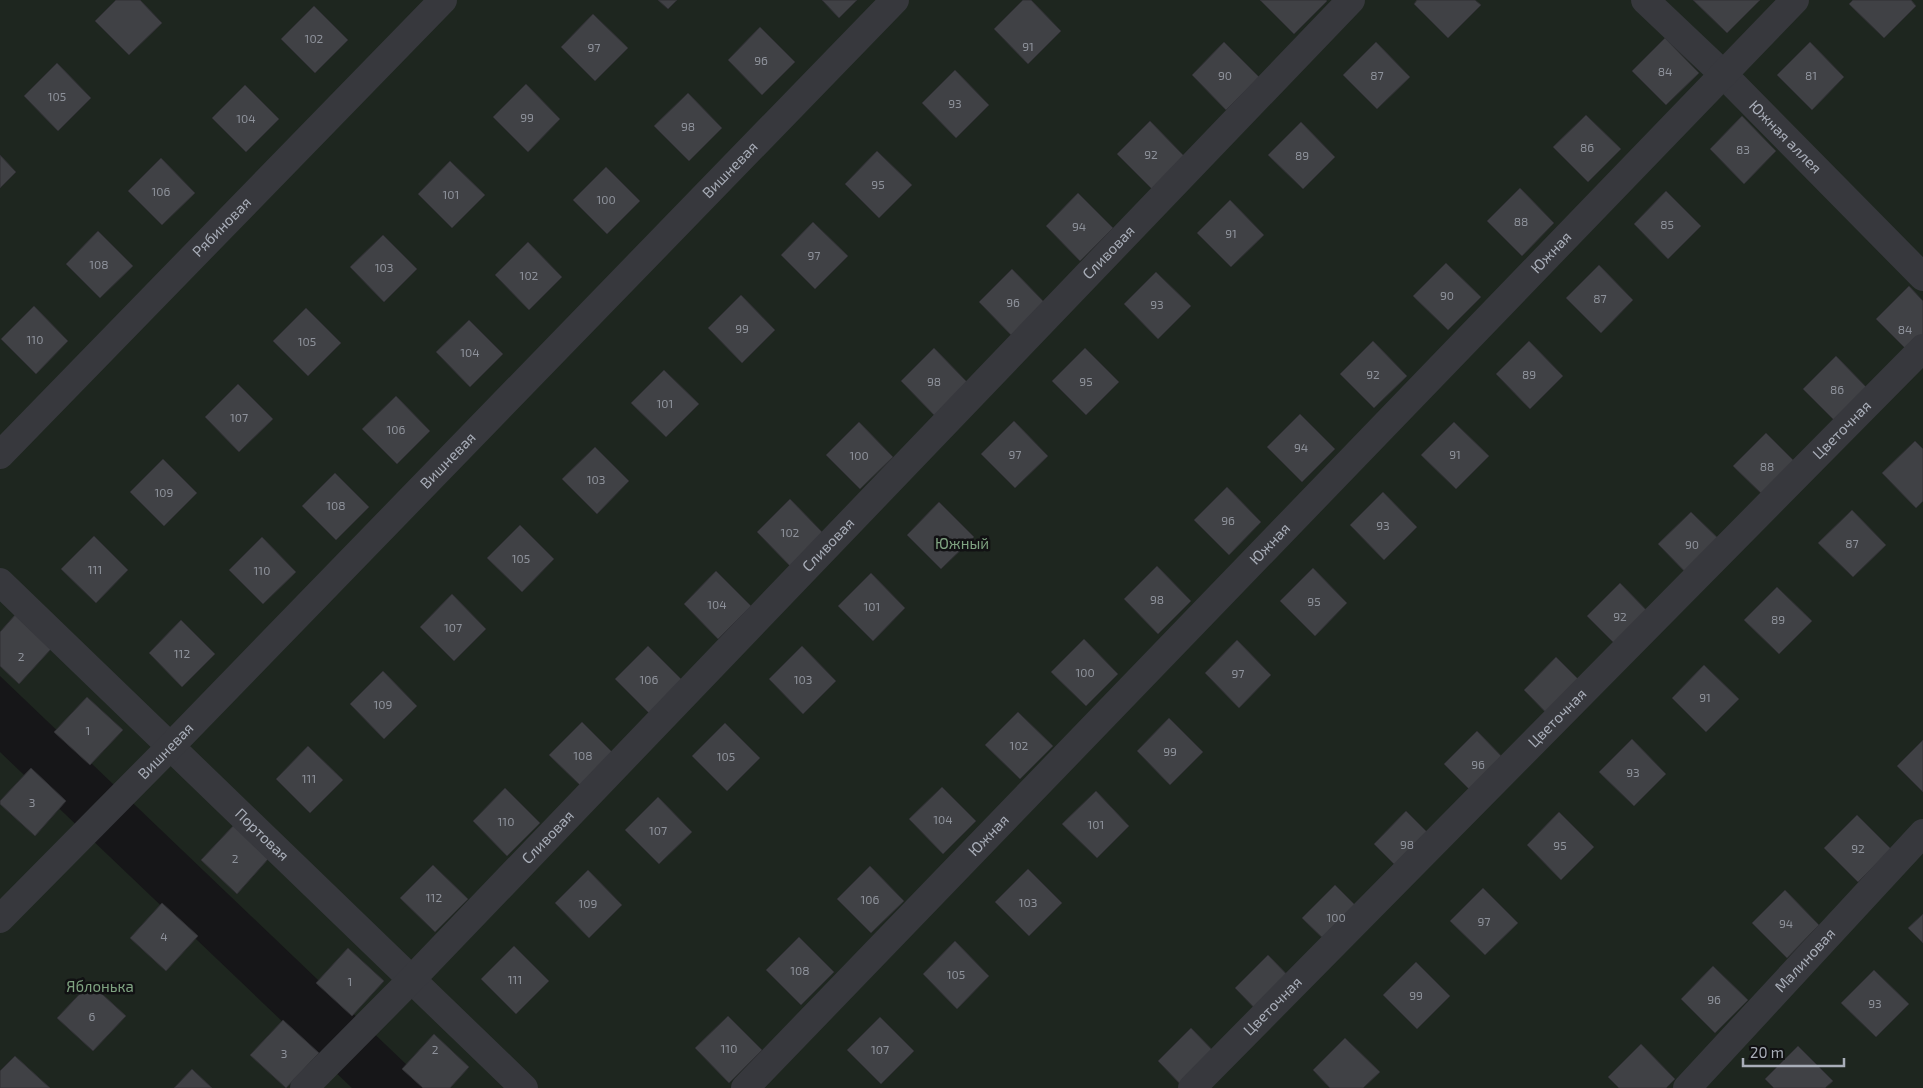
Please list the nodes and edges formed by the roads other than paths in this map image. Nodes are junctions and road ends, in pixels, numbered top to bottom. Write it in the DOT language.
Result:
graph roads {
  1 [pos="444,0"];
  2 [pos="895,0"];
  3 [pos="1351,0"];
  4 [pos="1645,0"];
  5 [pos="1795,0"];
  6 [pos="1723,74"];
  7 [pos="1923,277"];
  8 [pos="1923,348"];
  9 [pos="0,455"];
  10 [pos="0,582"];
  11 [pos="170,747"];
  12 [pos="1923,833"];
  13 [pos="0,919"];
  14 [pos="412,979"];
  15 [pos="304,1088"];
  16 [pos="524,1088"];
  17 [pos="745,1088"];
  18 [pos="1192,1088"];
  19 [pos="1687,1088"];
  1 -- 9 [label="street, Рябиновая"];
  2 -- 11 [label="street, Вишневая"];
  3 -- 14 [label="street, Сливовая"];
  4 -- 6 [label="street, Южная аллея"];
  5 -- 6 [label="street, Южная"];
  6 -- 7 [label="street, Южная аллея"];
  6 -- 17 [label="street, Южная"];
  8 -- 18 [label="street, Цветочная"];
  10 -- 11 [label="street, Портовая"];
  11 -- 13 [label="street, Вишневая"];
  11 -- 14 [label="street, Портовая"];
  12 -- 19 [label="street, Малиновая"];
  14 -- 15 [label="street, Сливовая"];
  14 -- 16 [label="street, Портовая"];
}
